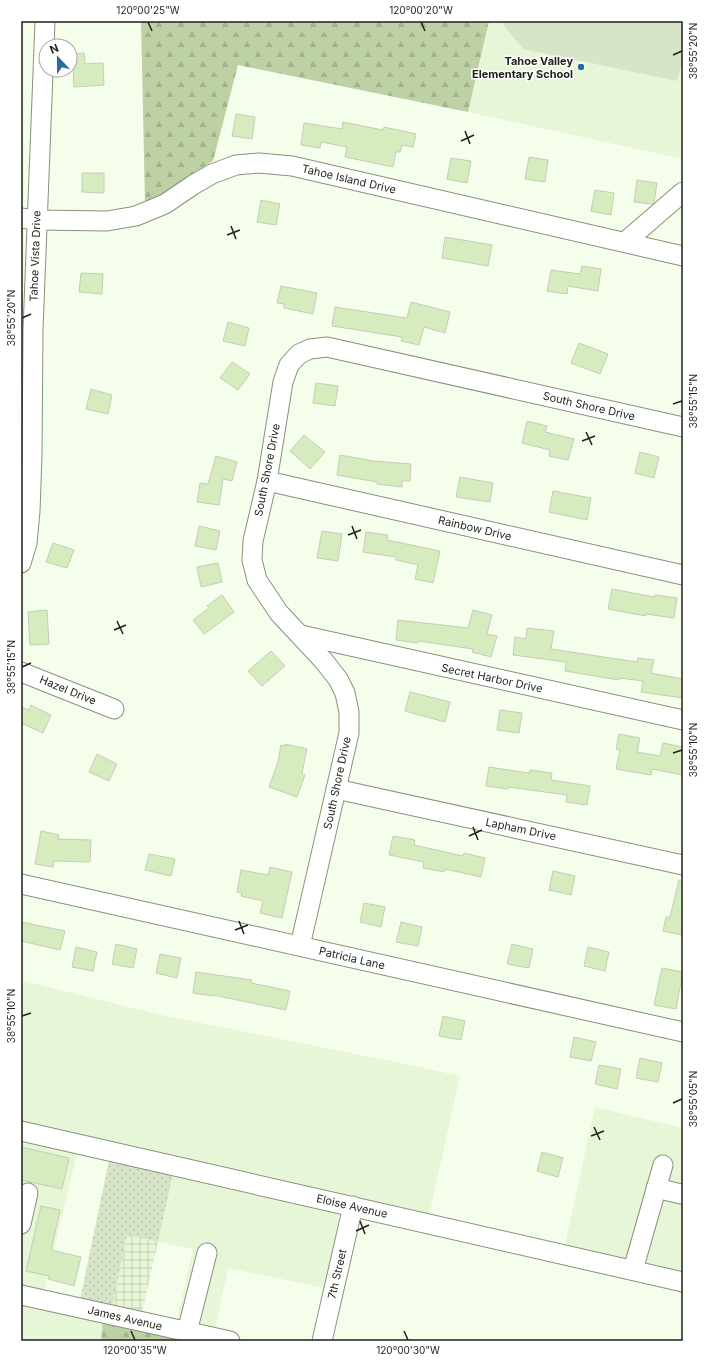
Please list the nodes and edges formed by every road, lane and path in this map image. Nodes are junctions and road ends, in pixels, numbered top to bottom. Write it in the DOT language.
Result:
graph roads {
  1 [pos="45,21"];
  2 [pos="683,192"];
  3 [pos="29,219"];
  4 [pos="625,242"];
  5 [pos="683,256"];
  6 [pos="683,427"];
  7 [pos="27,453"];
  8 [pos="267,481"];
  9 [pos="21,563"];
  10 [pos="683,576"];
  11 [pos="301,635"];
  12 [pos="21,672"];
  13 [pos="114,709"];
  14 [pos="683,720"];
  15 [pos="336,789"];
  16 [pos="683,865"];
  17 [pos="21,884"];
  18 [pos="300,946"];
  19 [pos="683,1032"];
  20 [pos="21,1132"];
  21 [pos="663,1165"];
  22 [pos="656,1188"];
  23 [pos="28,1193"];
  24 [pos="680,1194"];
  25 [pos="353,1206"];
  26 [pos="21,1224"];
  27 [pos="207,1252"];
  28 [pos="633,1270"];
  29 [pos="683,1282"];
  30 [pos="21,1295"];
  31 [pos="187,1332"];
  32 [pos="230,1341"];
  33 [pos="322,1341"];
  1 -- 3 [label="street, Tahoe Vista Drive"];
  2 -- 4 [label="street"];
  3 -- 4 [label="street, Tahoe Island Drive"];
  3 -- 7 [label="street, Tahoe Vista Drive"];
  4 -- 5 [label="street, Tahoe Island Drive"];
  6 -- 8 [label="street, South Shore Drive"];
  7 -- 9 [label="street, Tahoe Vista Drive"];
  8 -- 10 [label="street, Rainbow Drive"];
  8 -- 11 [label="street, South Shore Drive"];
  11 -- 14 [label="street, Secret Harbor Drive"];
  11 -- 15 [label="street, South Shore Drive"];
  12 -- 13 [label="street, Hazel Drive"];
  15 -- 16 [label="street, Lapham Drive"];
  15 -- 18 [label="street, South Shore Drive"];
  17 -- 18 [label="street, Patricia Lane"];
  18 -- 19 [label="street, Patricia Lane"];
  20 -- 25 [label="street, Eloise Avenue"];
  21 -- 22 [label="street"];
  22 -- 24 [label="street"];
  22 -- 28 [label="street"];
  23 -- 26 [label="street"];
  25 -- 28 [label="street, Eloise Avenue"];
  25 -- 33 [label="street, 7th Street"];
  27 -- 31 [label="street"];
  28 -- 29 [label="street, Eloise Avenue"];
  30 -- 31 [label="street, James Avenue"];
  31 -- 32 [label="street, James Avenue"];
}
